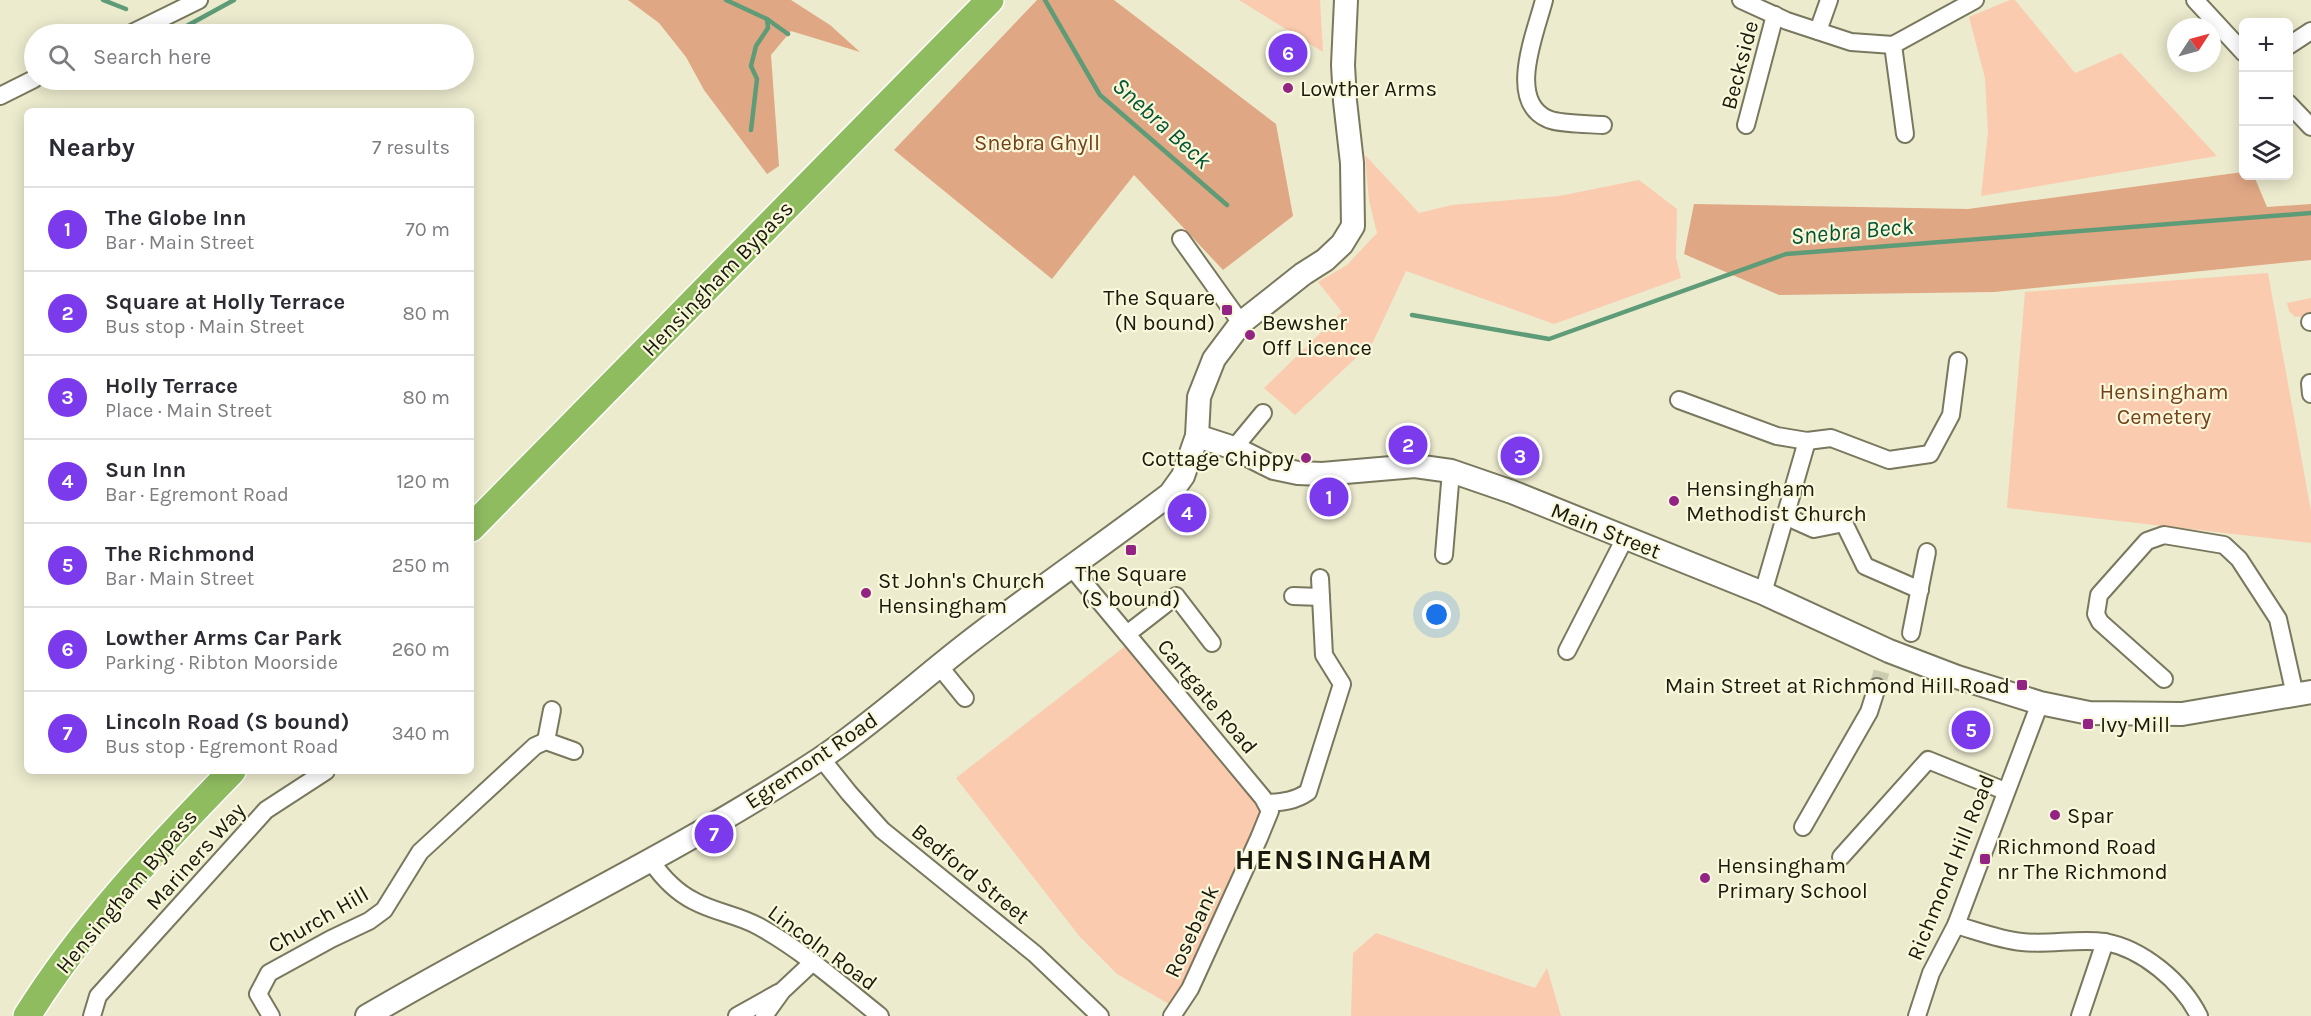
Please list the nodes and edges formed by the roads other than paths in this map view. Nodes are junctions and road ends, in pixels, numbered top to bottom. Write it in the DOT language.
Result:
graph roads {
  1 [pos="199,0"];
  2 [pos="990,0"];
  3 [pos="1346,0"];
  4 [pos="1544,0"];
  5 [pos="1741,0"];
  6 [pos="1829,0"];
  7 [pos="1975,0"];
  8 [pos="2195,0"];
  9 [pos="1775,15"];
  10 [pos="150,24"];
  11 [pos="1818,31"];
  12 [pos="2311,31"];
  13 [pos="2293,43"];
  14 [pos="1893,45"];
  15 [pos="2239,48"];
  16 [pos="24,85"];
  17 [pos="0,96"];
  18 [pos="2293,108"];
  19 [pos="1603,125"];
  20 [pos="1746,125"];
  21 [pos="2311,128"];
  22 [pos="1905,134"];
  23 [pos="1181,239"];
  24 [pos="1241,323"];
  25 [pos="1958,361"];
  26 [pos="1678,400"];
  27 [pos="1263,412"];
  28 [pos="1197,436"];
  29 [pos="1807,441"];
  30 [pos="1234,448"];
  31 [pos="1451,471"];
  32 [pos="1785,516"];
  33 [pos="474,525"];
  34 [pos="1625,538"];
  35 [pos="1927,552"];
  36 [pos="1444,555"];
  37 [pos="1072,568"];
  38 [pos="1320,578"];
  39 [pos="1920,590"];
  40 [pos="1763,593"];
  41 [pos="1293,596"];
  42 [pos="1321,597"];
  43 [pos="1911,633"];
  44 [pos="1127,634"];
  45 [pos="1212,643"];
  46 [pos="1567,651"];
  47 [pos="940,667"];
  48 [pos="2164,679"];
  49 [pos="1877,687"];
  50 [pos="2303,693"];
  51 [pos="965,698"];
  52 [pos="2040,703"];
  53 [pos="552,710"];
  54 [pos="546,741"];
  55 [pos="574,751"];
  56 [pos="821,758"];
  57 [pos="229,774"];
  58 [pos="321,774"];
  59 [pos="2005,791"];
  60 [pos="1266,800"];
  61 [pos="1803,827"];
  62 [pos="1841,857"];
  63 [pos="651,861"];
  64 [pos="1956,925"];
  65 [pos="2105,942"];
  66 [pos="813,962"];
  67 [pos="782,991"];
  68 [pos="27,1016"];
  69 [pos="92,1016"];
  70 [pos="271,1016"];
  71 [pos="367,1016"];
  72 [pos="737,1016"];
  73 [pos="764,1016"];
  74 [pos="880,1016"];
  75 [pos="1100,1016"];
  76 [pos="1172,1016"];
  77 [pos="1917,1016"];
  78 [pos="2080,1016"];
  79 [pos="2199,1016"];
  1 -- 10 [label="street"];
  2 -- 33 [label="highway, Hensingham Bypass"];
  3 -- 24 [label="main road"];
  4 -- 19 [label="street"];
  5 -- 9 [label="street"];
  6 -- 11 [label="street"];
  7 -- 14 [label="street"];
  8 -- 15 [label="street"];
  9 -- 11 [label="street"];
  9 -- 20 [label="street, Beckside"];
  11 -- 14 [label="street"];
  12 -- 13 [label="street"];
  14 -- 22 [label="street"];
  16 -- 17 [label="street"];
  18 -- 21 [label="street"];
  23 -- 24 [label="street"];
  24 -- 28 [label="main road"];
  25 -- 29 [label="street"];
  26 -- 29 [label="street"];
  27 -- 30 [label="street"];
  28 -- 30 [label="main road, Main Street"];
  28 -- 37 [label="main road, Egremont Road"];
  29 -- 32 [label="street"];
  30 -- 31 [label="main road, Main Street"];
  31 -- 34 [label="main road, Main Street"];
  31 -- 36 [label="street"];
  32 -- 39 [label="street"];
  32 -- 40 [label="street"];
  34 -- 40 [label="main road, Main Street"];
  34 -- 46 [label="street"];
  35 -- 39 [label="street"];
  37 -- 44 [label="street, Cartgate Road"];
  37 -- 47 [label="main road, Egremont Road"];
  38 -- 42 [label="street"];
  39 -- 43 [label="street"];
  40 -- 52 [label="main road, Main Street"];
  41 -- 42 [label="street"];
  42 -- 60 [label="street"];
  44 -- 45 [label="street"];
  44 -- 60 [label="street, Cartgate Road"];
  47 -- 51 [label="street"];
  47 -- 56 [label="main road, Egremont Road"];
  48 -- 50 [label="street"];
  49 -- 61 [label="street"];
  50 -- 52 [label="main road, Main Street"];
  52 -- 59 [label="street, Richmond Hill Road"];
  53 -- 54 [label="street"];
  54 -- 55 [label="street"];
  54 -- 70 [label="street, Church Hill"];
  56 -- 63 [label="main road, Egremont Road"];
  56 -- 75 [label="street, Bedford Street"];
  57 -- 68 [label="highway, Hensingham Bypass"];
  58 -- 69 [label="street, Mariners Way"];
  59 -- 62 [label="street"];
  59 -- 64 [label="street, Richmond Hill Road"];
  60 -- 76 [label="street, Rosebank"];
  63 -- 66 [label="street, Lincoln Road"];
  63 -- 71 [label="main road, Egremont Road"];
  64 -- 65 [label="street"];
  64 -- 77 [label="street, Richmond Hill Road"];
  65 -- 78 [label="street"];
  65 -- 79 [label="street"];
  66 -- 67 [label="street"];
  66 -- 74 [label="street, Lincoln Road"];
  67 -- 72 [label="street"];
  67 -- 73 [label="street"];
}
